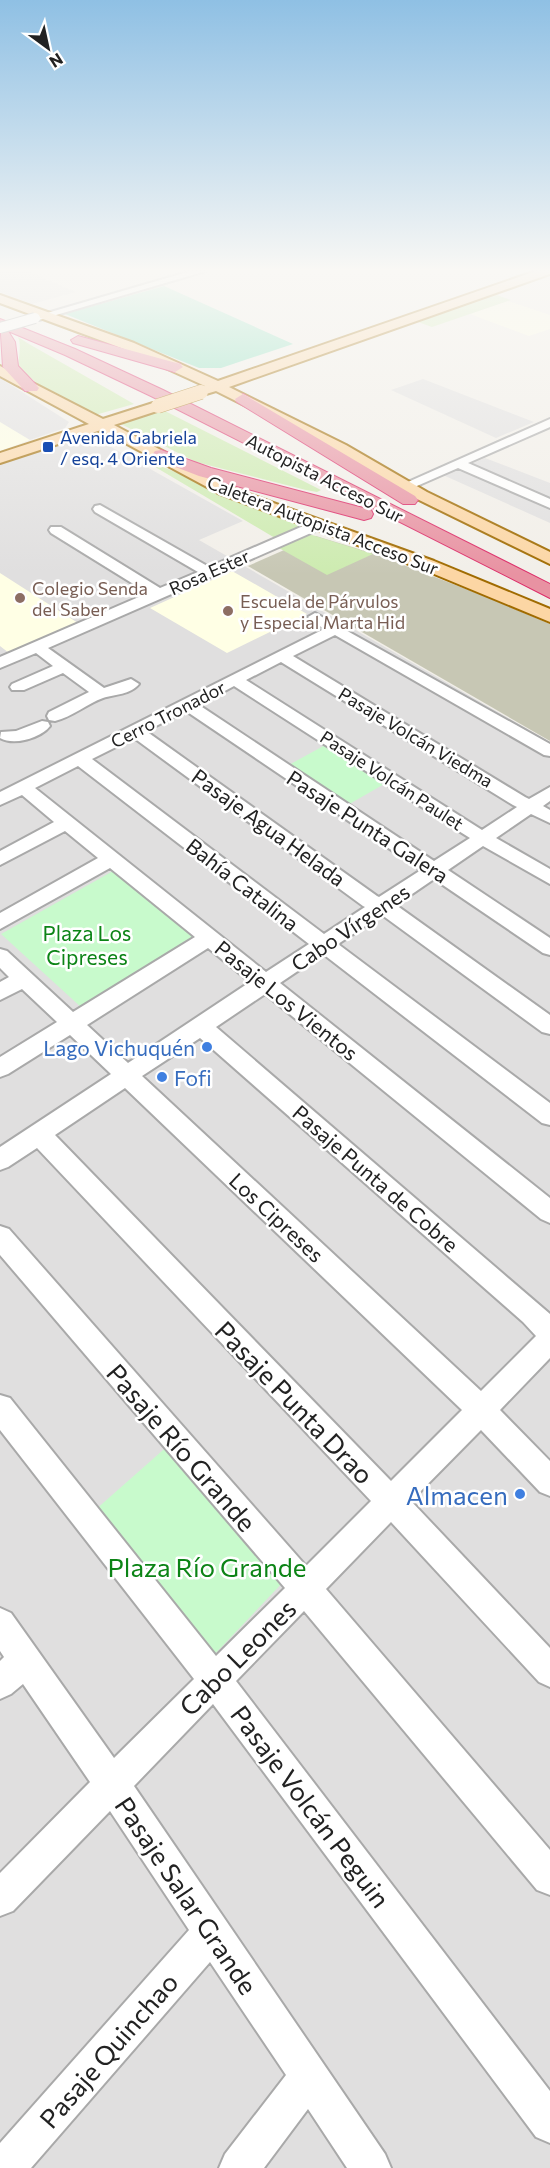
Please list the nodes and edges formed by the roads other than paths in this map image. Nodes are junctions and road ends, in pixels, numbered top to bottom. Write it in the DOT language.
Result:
graph roads {
  1 [pos="16,372"];
  2 [pos="112,372"];
  3 [pos="187,372"];
  4 [pos="255,372"];
  5 [pos="257,372"];
  6 [pos="2,374"];
  7 [pos="217,386"];
  8 [pos="31,388"];
  9 [pos="74,411"];
  10 [pos="550,423"];
  11 [pos="98,424"];
  12 [pos="72,433"];
  13 [pos="125,437"];
  14 [pos="161,455"];
  15 [pos="0,458"];
  16 [pos="458,463"];
  17 [pos="405,486"];
  18 [pos="550,504"];
  19 [pos="100,509"];
  20 [pos="315,526"];
  21 [pos="56,530"];
  22 [pos="547,554"];
  23 [pos="491,556"];
  24 [pos="208,572"];
  25 [pos="550,579"];
  26 [pos="550,592"];
  27 [pos="159,594"];
  28 [pos="550,616"];
  29 [pos="315,617"];
  30 [pos="335,629"];
  31 [pos="37,647"];
  32 [pos="282,656"];
  33 [pos="0,663"];
  34 [pos="65,666"];
  35 [pos="235,680"];
  36 [pos="131,684"];
  37 [pos="18,687"];
  38 [pos="99,693"];
  39 [pos="187,704"];
  40 [pos="135,731"];
  41 [pos="2,735"];
  42 [pos="550,752"];
  43 [pos="81,759"];
  44 [pos="25,787"];
  45 [pos="550,793"];
  46 [pos="0,800"];
  47 [pos="531,806"];
  48 [pos="550,817"];
  49 [pos="66,823"];
  50 [pos="484,837"];
  51 [pos="0,859"];
  52 [pos="111,859"];
  53 [pos="434,870"];
  54 [pos="550,878"];
  55 [pos="381,906"];
  56 [pos="0,922"];
  57 [pos="209,938"];
  58 [pos="323,944"];
  59 [pos="550,948"];
  60 [pos="0,956"];
  61 [pos="23,978"];
  62 [pos="265,983"];
  63 [pos="0,992"];
  64 [pos="71,1024"];
  65 [pos="201,1026"];
  66 [pos="550,1026"];
  67 [pos="0,1068"];
  68 [pos="126,1076"];
  69 [pos="550,1116"];
  70 [pos="39,1134"];
  71 [pos="0,1160"];
  72 [pos="550,1212"];
  73 [pos="0,1237"];
  74 [pos="550,1332"];
  75 [pos="550,1340"];
  76 [pos="0,1408"];
  77 [pos="481,1410"];
  78 [pos="550,1482"];
  79 [pos="391,1501"];
  80 [pos="305,1588"];
  81 [pos="0,1624"];
  82 [pos="25,1660"];
  83 [pos="550,1671"];
  84 [pos="215,1680"];
  85 [pos="0,1683"];
  86 [pos="112,1784"];
  87 [pos="550,1877"];
  88 [pos="0,1898"];
  89 [pos="212,1932"];
  90 [pos="309,2077"];
  91 [pos="550,2123"];
  92 [pos="5,2168"];
  93 [pos="239,2168"];
  94 [pos="370,2168"];
  1 -- 8 [label="highway"];
  2 -- 23 [label="highway, Autopista Acceso Sur"];
  3 -- 7 [label="main road"];
  4 -- 7 [label="main road"];
  5 -- 7 [label="main road"];
  6 -- 8 [label="main road, Caletera Autopista Acceso Sur"];
  7 -- 11 [label="main road, bridge"];
  7 -- 17 [label="main road"];
  7 -- 23 [label="highway"];
  8 -- 9 [label="main road, Caletera Autopista Acceso Sur"];
  9 -- 11 [label="main road, Caletera Autopista Acceso Sur"];
  9 -- 12 [label="main road"];
  10 -- 16 [label="street"];
  11 -- 12 [label="main road"];
  11 -- 13 [label="main road, Caletera Autopista Acceso Sur"];
  12 -- 13 [label="main road"];
  12 -- 15 [label="main road"];
  13 -- 14 [label="main road, Caletera Autopista Acceso Sur"];
  14 -- 20 [label="main road, Caletera Autopista Acceso Sur"];
  14 -- 23 [label="highway"];
  16 -- 17 [label="street"];
  16 -- 18 [label="street"];
  17 -- 22 [label="main road"];
  19 -- 24 [label="street"];
  20 -- 24 [label="street, Rosa Ester"];
  20 -- 28 [label="main road, Caletera Autopista Acceso Sur"];
  21 -- 27 [label="street"];
  23 -- 25 [label="highway, Autopista Acceso Sur"];
  23 -- 26 [label="highway, Autopista Acceso Sur"];
  24 -- 27 [label="street, Rosa Ester"];
  27 -- 31 [label="street, Rosa Ester"];
  29 -- 30 [label="street"];
  30 -- 32 [label="street, Cerro Tronador"];
  30 -- 42 [label="street"];
  31 -- 33 [label="street, Rosa Ester"];
  31 -- 34 [label="street"];
  32 -- 35 [label="street, Cerro Tronador"];
  32 -- 47 [label="street, Pasaje Volcán Viedma"];
  34 -- 37 [label="street"];
  34 -- 38 [label="street"];
  35 -- 39 [label="street, Cerro Tronador"];
  35 -- 50 [label="street, Pasaje Volcán Paulet"];
  36 -- 38 [label="street"];
  38 -- 41 [label="street"];
  39 -- 40 [label="street, Cerro Tronador"];
  39 -- 53 [label="street, Pasaje Punta Galera"];
  40 -- 43 [label="street, Cerro Tronador"];
  40 -- 55 [label="street, Pasaje Agua Helada"];
  43 -- 44 [label="street, Cerro Tronador"];
  43 -- 58 [label="street, Bahía Catalina"];
  44 -- 46 [label="street, Cerro Tronador"];
  44 -- 49 [label="street, Pasaje Los Vientos"];
  45 -- 47 [label="street, Cabo Vírgenes"];
  47 -- 48 [label="street, Pasaje Volcán Viedma"];
  47 -- 50 [label="street, Cabo Vírgenes"];
  49 -- 51 [label="street"];
  49 -- 52 [label="street, Pasaje Los Vientos"];
  50 -- 53 [label="street, Cabo Vírgenes"];
  50 -- 54 [label="street, Pasaje Volcán Paulet"];
  52 -- 56 [label="street"];
  52 -- 57 [label="street, Pasaje Los Vientos"];
  53 -- 55 [label="street, Cabo Vírgenes"];
  53 -- 59 [label="street, Pasaje Punta Galera"];
  55 -- 58 [label="street, Cabo Vírgenes"];
  55 -- 66 [label="street, Pasaje Agua Helada"];
  57 -- 62 [label="street, Pasaje Los Vientos"];
  57 -- 64 [label="street"];
  58 -- 62 [label="street, Cabo Vírgenes"];
  58 -- 69 [label="street, Bahía Catalina"];
  60 -- 61 [label="street, Los Cipreses"];
  61 -- 63 [label="street"];
  61 -- 64 [label="street, Los Cipreses"];
  62 -- 65 [label="street, Cabo Vírgenes"];
  62 -- 72 [label="street, Pasaje Los Vientos"];
  64 -- 67 [label="street"];
  64 -- 68 [label="street, Los Cipreses"];
  65 -- 68 [label="street, Cabo Vírgenes"];
  65 -- 74 [label="street, Pasaje Punta de Cobre"];
  68 -- 70 [label="street, Cabo Vírgenes"];
  68 -- 77 [label="street, Los Cipreses"];
  70 -- 71 [label="street, Cabo Vírgenes"];
  70 -- 79 [label="street, Pasaje Punta Drao"];
  73 -- 80 [label="street, Pasaje Río Grande"];
  75 -- 77 [label="street, Cabo Leones"];
  76 -- 84 [label="street, Pasaje Volcán Peguin"];
  77 -- 78 [label="street, Los Cipreses"];
  77 -- 79 [label="street, Cabo Leones"];
  79 -- 80 [label="street, Cabo Leones"];
  79 -- 83 [label="street, Pasaje Punta Drao"];
  80 -- 84 [label="street, Cabo Leones"];
  80 -- 87 [label="street, Pasaje Río Grande"];
  81 -- 82 [label="street, Pasaje Salar Grande"];
  82 -- 85 [label="street"];
  82 -- 86 [label="street, Pasaje Salar Grande"];
  84 -- 86 [label="street, Cabo Leones"];
  84 -- 91 [label="street, Pasaje Volcán Peguin"];
  86 -- 88 [label="street, Cabo Leones"];
  86 -- 89 [label="street, Pasaje Salar Grande"];
  89 -- 90 [label="street, Pasaje Salar Grande"];
  89 -- 92 [label="street, Pasaje Quinchao"];
  90 -- 93 [label="street"];
  90 -- 94 [label="street, Pasaje Salar Grande"];
}
